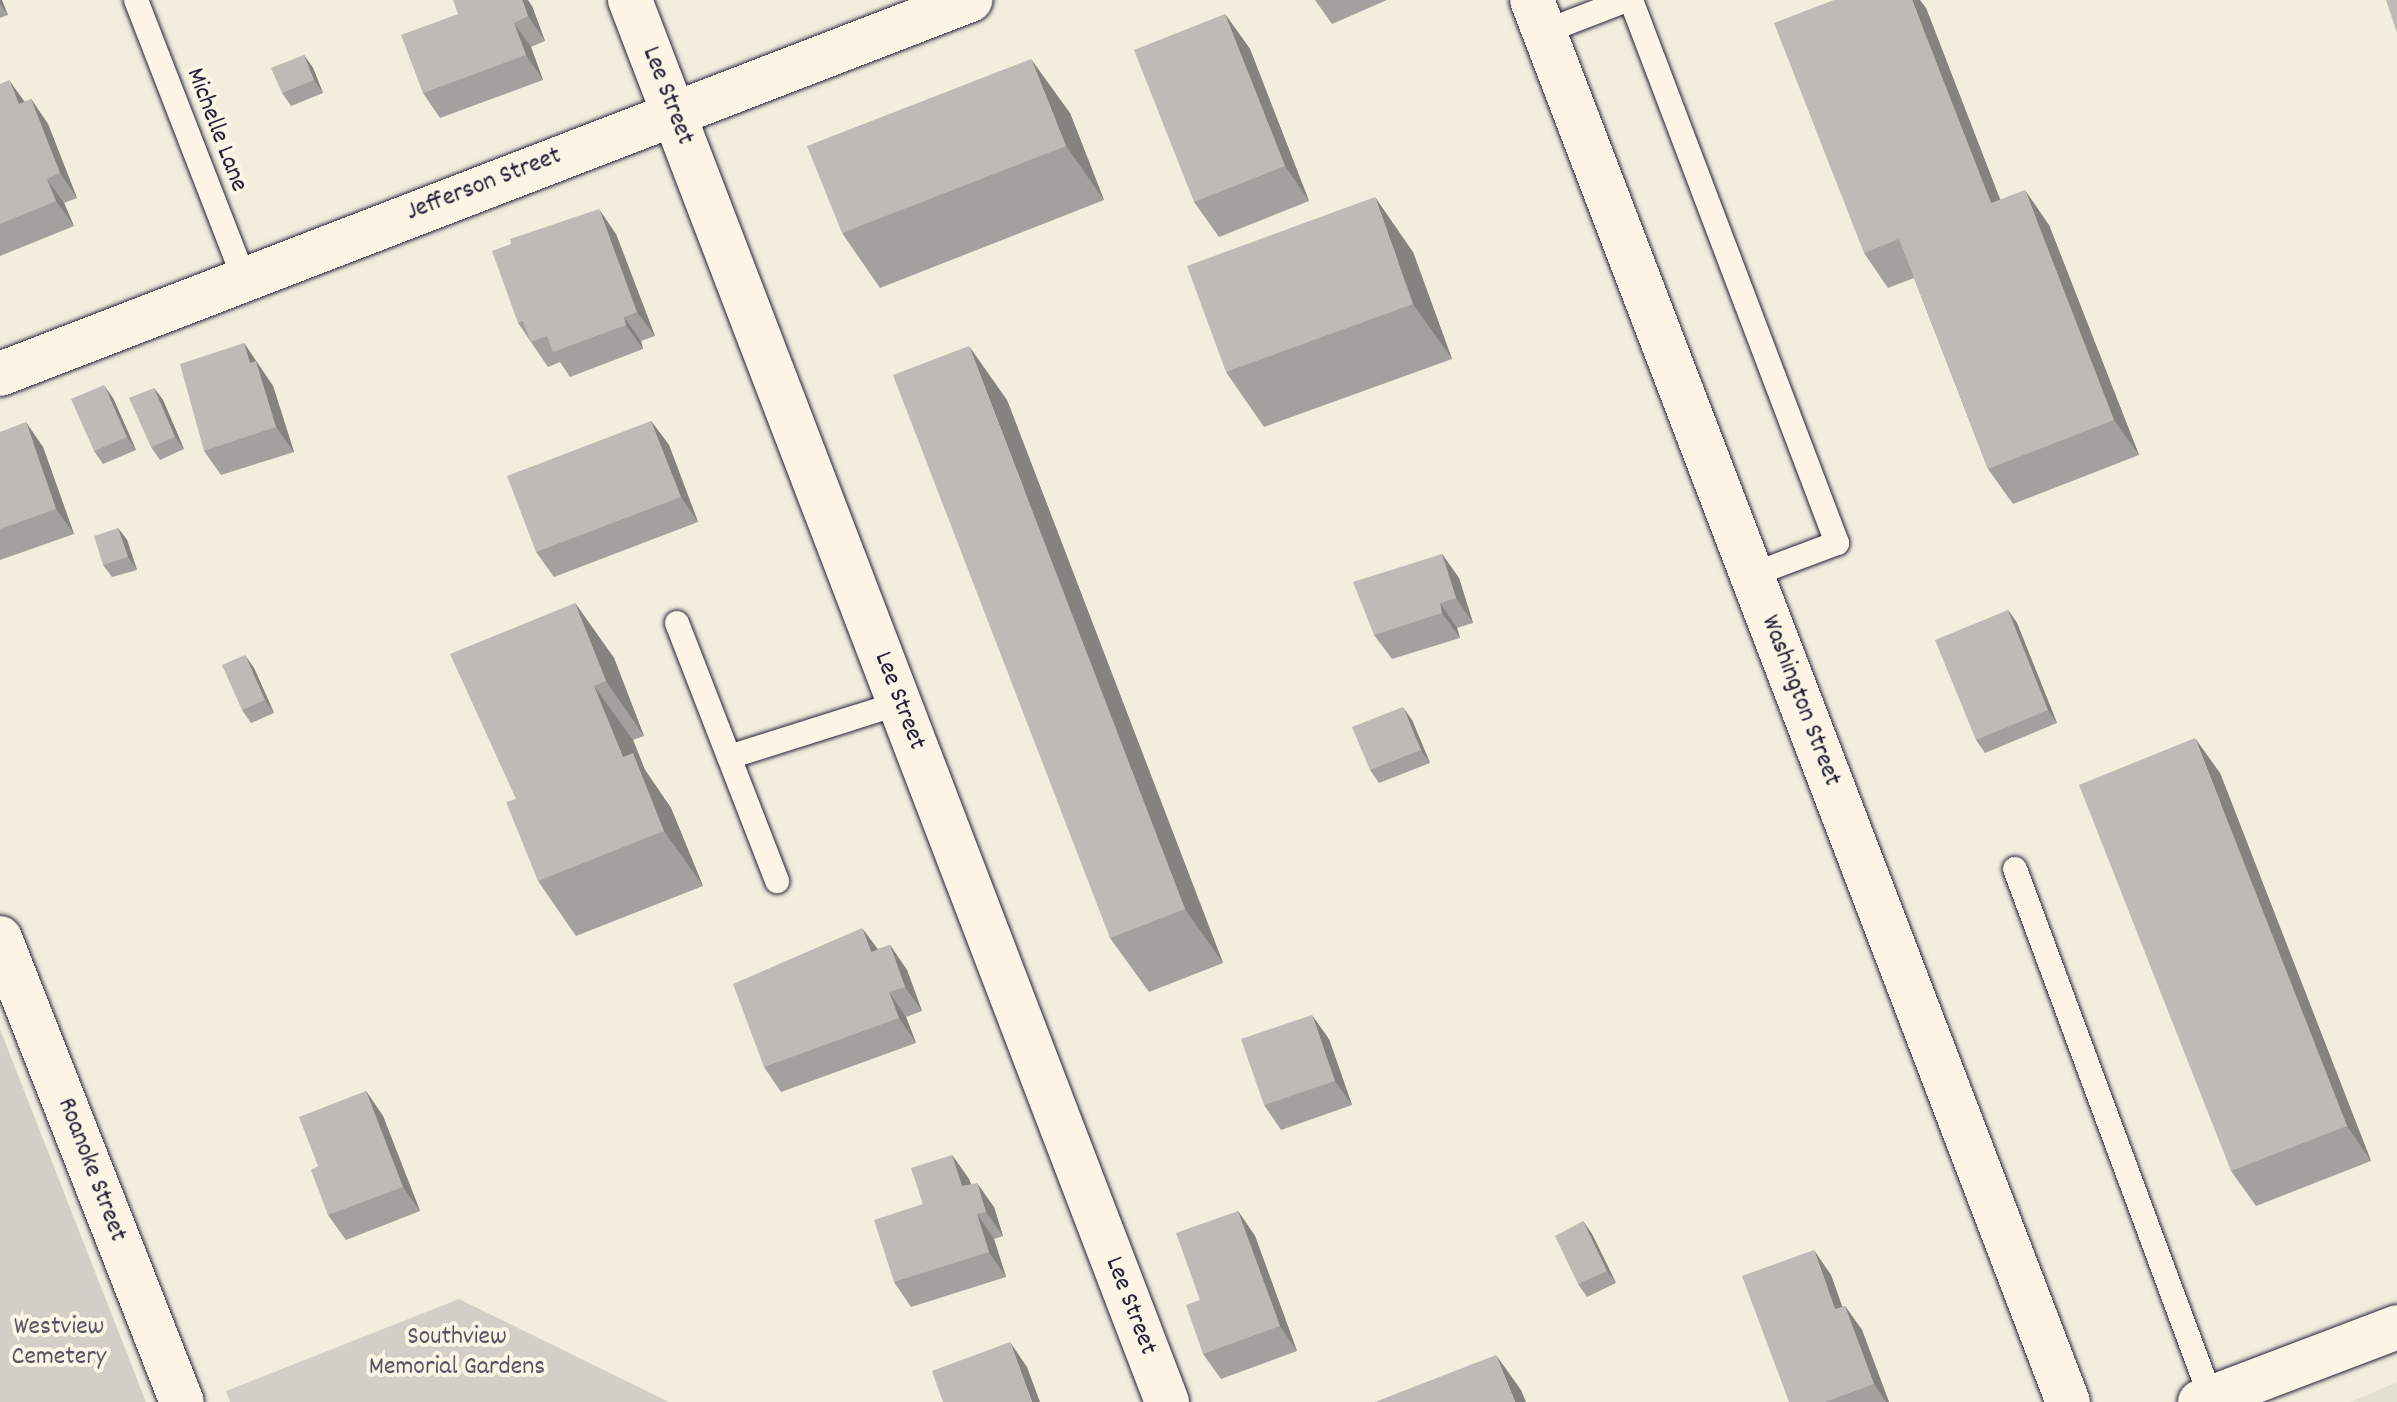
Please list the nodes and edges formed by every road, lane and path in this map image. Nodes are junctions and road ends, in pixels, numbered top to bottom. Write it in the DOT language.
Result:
graph roads {
  1 [pos="136,0"];
  2 [pos="630,0"];
  3 [pos="970,0"];
  4 [pos="1629,0"];
  5 [pos="1538,16"];
  6 [pos="674,111"];
  7 [pos="244,279"];
  8 [pos="0,374"];
  9 [pos="1752,575"];
  10 [pos="677,623"];
  11 [pos="900,703"];
  12 [pos="729,757"];
  13 [pos="2015,869"];
  14 [pos="777,881"];
  15 [pos="0,938"];
  16 [pos="2397,1327"];
  17 [pos="2205,1400"];
  18 [pos="182,1402"];
  19 [pos="1167,1402"];
  20 [pos="2068,1402"];
  1 -- 7 [label="lane, Michelle Lane"];
  2 -- 6 [label="street, Lee Street"];
  3 -- 6 [label="street, Jefferson Street"];
  4 -- 5 [label="lane"];
  4 -- 9 [label="lane"];
  5 -- 9 [label="street, Washington Street"];
  6 -- 7 [label="street, Jefferson Street"];
  6 -- 11 [label="street, Lee Street"];
  7 -- 8 [label="street, Jefferson Street"];
  9 -- 20 [label="street, Washington Street"];
  10 -- 12 [label="lane"];
  11 -- 12 [label="lane"];
  11 -- 19 [label="street, Lee Street"];
  12 -- 14 [label="lane"];
  13 -- 17 [label="lane"];
  15 -- 18 [label="street, Roanoke Street"];
  16 -- 17 [label="street"];
}
